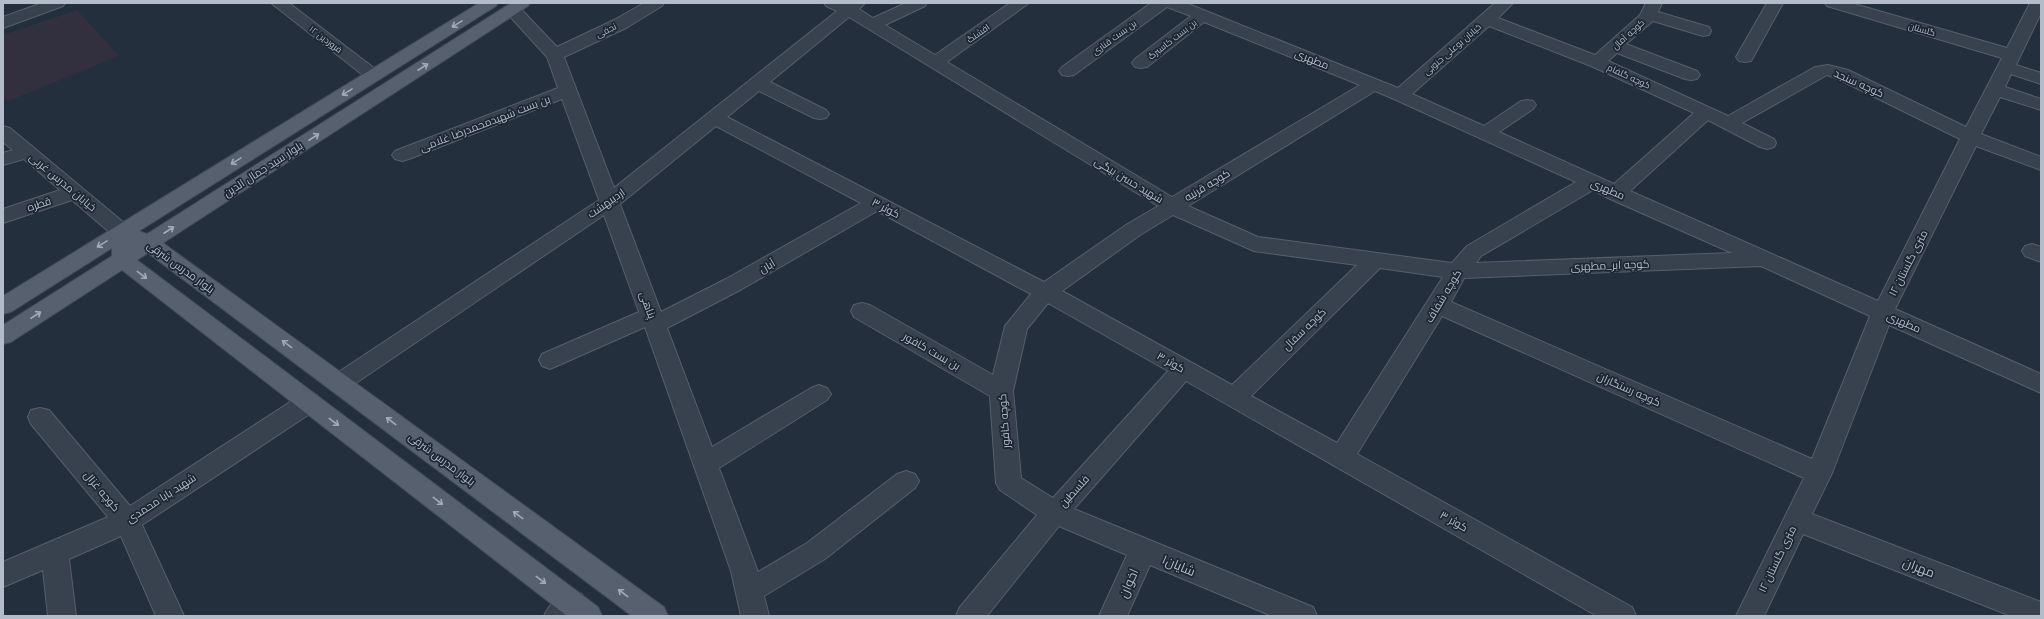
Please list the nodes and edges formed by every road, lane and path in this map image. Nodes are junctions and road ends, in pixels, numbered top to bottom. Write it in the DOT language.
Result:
graph roads {
  1 [pos="57,3"];
  2 [pos="279,3"];
  3 [pos="490,3"];
  4 [pos="656,3"];
  5 [pos="919,3"];
  6 [pos="1021,3"];
  7 [pos="1161,3"];
  8 [pos="1172,3"];
  9 [pos="1505,3"];
  10 [pos="1775,3"];
  11 [pos="1833,3"];
  12 [pos="2038,3"];
  13 [pos="846,5"];
  14 [pos="517,6"];
  15 [pos="1651,8"];
  16 [pos="1203,15"];
  17 [pos="1487,19"];
  18 [pos="3,23"];
  19 [pos="873,24"];
  20 [pos="1703,31"];
  21 [pos="1614,46"];
  22 [pos="555,55"];
  23 [pos="1745,57"];
  24 [pos="2010,59"];
  25 [pos="2032,60"];
  26 [pos="936,62"];
  27 [pos="1597,62"];
  28 [pos="1141,63"];
  29 [pos="1068,71"];
  30 [pos="374,75"];
  31 [pos="1691,75"];
  32 [pos="2041,79"];
  33 [pos="758,83"];
  34 [pos="1374,84"];
  35 [pos="568,90"];
  36 [pos="1995,90"];
  37 [pos="1400,95"];
  38 [pos="1527,105"];
  39 [pos="2041,105"];
  40 [pos="1706,112"];
  41 [pos="820,114"];
  42 [pos="715,118"];
  43 [pos="1727,124"];
  44 [pos="3,132"];
  45 [pos="1484,134"];
  46 [pos="1971,137"];
  47 [pos="1767,143"];
  48 [pos="27,152"];
  49 [pos="402,155"];
  50 [pos="3,159"];
  51 [pos="2041,164"];
  52 [pos="1592,182"];
  53 [pos="74,192"];
  54 [pos="1615,193"];
  55 [pos="610,202"];
  56 [pos="876,203"];
  57 [pos="1172,206"];
  58 [pos="3,216"];
  59 [pos="122,232"];
  60 [pos="149,243"];
  61 [pos="1763,259"];
  62 [pos="122,260"];
  63 [pos="1374,260"];
  64 [pos="1457,271"];
  65 [pos="1045,292"];
  66 [pos="1438,305"];
  67 [pos="3,306"];
  68 [pos="862,311"];
  69 [pos="1883,312"];
  70 [pos="653,320"];
  71 [pos="3,336"];
  72 [pos="550,360"];
  73 [pos="1183,369"];
  74 [pos="339,383"];
  75 [pos="2041,384"];
  76 [pos="1001,391"];
  77 [pos="819,394"];
  78 [pos="1234,398"];
  79 [pos="309,402"];
  80 [pos="40,417"];
  81 [pos="1341,458"];
  82 [pos="706,464"];
  83 [pos="1820,473"];
  84 [pos="906,481"];
  85 [pos="1054,513"];
  86 [pos="1797,520"];
  87 [pos="127,521"];
  88 [pos="1143,550"];
  89 [pos="55,553"];
  90 [pos="3,575"];
  91 [pos="749,591"];
  92 [pos="573,612"];
  93 [pos="2041,615"];
  94 [pos="62,616"];
  95 [pos="170,616"];
  96 [pos="654,616"];
  97 [pos="755,616"];
  98 [pos="970,616"];
  99 [pos="1113,616"];
  100 [pos="1303,616"];
  101 [pos="1622,616"];
  102 [pos="1750,616"];
  1 -- 18 [label="street"];
  2 -- 30 [label="street, ۱۲ فروردین"];
  3 -- 30 [label="main road, بلوار سید جمال الدین, one-way"];
  4 -- 22 [label="street, نجفی"];
  5 -- 19 [label="street"];
  6 -- 26 [label="street, افشنگ"];
  7 -- 29 [label="street, بن بست قناری"];
  8 -- 16 [label="street, مطهری"];
  9 -- 17 [label="street, خیابان بوعلی جنوبی"];
  10 -- 23 [label="street"];
  11 -- 24 [label="street, گلستان"];
  12 -- 24 [label="street, ۱۲ متری گلستان"];
  13 -- 19 [label="street, شهید حسن بیگی"];
  13 -- 33 [label="street, اردیبهشت"];
  14 -- 22 [label="street, پناهی"];
  60 -- 14 [label="main road, بلوار سید جمال الدین, one-way"];
  15 -- 20 [label="street"];
  15 -- 21 [label="street, کوچه آمال"];
  16 -- 28 [label="street, بن بست کاسبرگ"];
  16 -- 34 [label="street, مطهری"];
  17 -- 27 [label="street, کوچه گلفام"];
  17 -- 37 [label="street, خیابان بوعلی جنوبی"];
  19 -- 26 [label="street, شهید حسن بیگی"];
  21 -- 27 [label="street, کوچه آمال"];
  21 -- 31 [label="street"];
  22 -- 35 [label="street, پناهی"];
  24 -- 25 [label="street"];
  24 -- 32 [label="street"];
  24 -- 36 [label="street, ۱۲ متری گلستان"];
  26 -- 57 [label="street, شهید حسن بیگی"];
  27 -- 40 [label="street, کوچه گلفام"];
  30 -- 59 [label="main road, بلوار سید جمال الدین, one-way"];
  33 -- 41 [label="street"];
  33 -- 42 [label="street, اردیبهشت"];
  34 -- 37 [label="street, مطهری"];
  34 -- 57 [label="street, کوچه قرنیه"];
  35 -- 49 [label="street, بن بست شهیدمحمدرضا غلامی"];
  35 -- 55 [label="street, پناهی"];
  36 -- 39 [label="street"];
  36 -- 46 [label="street, ۱۲ متری گلستان"];
  37 -- 45 [label="street, مطهری"];
  38 -- 45 [label="street"];
  40 -- 43 [label="street, کوچه گلفام"];
  40 -- 54 [label="street"];
  42 -- 55 [label="street, اردیبهشت"];
  42 -- 56 [label="street, کوثر ۳"];
  43 -- 46 [label="street, کوچه سنجد"];
  43 -- 47 [label="street, کوچه گلفام"];
  44 -- 48 [label="street, خیابان مدرس غربی"];
  45 -- 52 [label="street, مطهری"];
  46 -- 51 [label="street"];
  46 -- 69 [label="street, ۱۲ متری گلستان"];
  48 -- 50 [label="street"];
  48 -- 53 [label="street, خیابان مدرس غربی"];
  52 -- 54 [label="street, مطهری"];
  52 -- 64 [label="street, کوچه شفاف"];
  53 -- 58 [label="street, قطره"];
  53 -- 59 [label="street, خیابان مدرس غربی"];
  54 -- 61 [label="street, مطهری"];
  55 -- 70 [label="street, پناهی"];
  55 -- 74 [label="street, اردیبهشت"];
  56 -- 65 [label="street, کوثر ۳"];
  56 -- 70 [label="street, آبان"];
  57 -- 63 [label="street, شهید حسن بیگی"];
  57 -- 65 [label="street, کوچه قرنیه"];
  59 -- 60 [label="main road, بلوار مدرس شرقی"];
  59 -- 62 [label="main road"];
  59 -- 67 [label="main road, بلوار سید جمال الدین, one-way"];
  60 -- 62 [label="main road, بلوار سید جمال الدین"];
  74 -- 60 [label="main road, بلوار مدرس شرقی, one-way"];
  61 -- 64 [label="street, کوچه ابر_مطهری"];
  61 -- 69 [label="street, مطهری"];
  71 -- 62 [label="main road, بلوار سید جمال الدین, one-way"];
  62 -- 79 [label="main road, one-way"];
  63 -- 64 [label="street, شهید حسن بیگی"];
  63 -- 78 [label="street, کوچه سفال"];
  64 -- 66 [label="street, کوچه شفاف"];
  65 -- 73 [label="street, کوثر ۳"];
  65 -- 76 [label="street, کوچه کافور"];
  66 -- 81 [label="street, کوچه شفاف"];
  66 -- 83 [label="street, کوچه رستگاران"];
  68 -- 76 [label="street, بن بست کافور"];
  69 -- 75 [label="street, مطهری"];
  69 -- 83 [label="street, ۱۲ متری گلستان"];
  70 -- 72 [label="street, آبان"];
  70 -- 82 [label="street, پناهی"];
  73 -- 78 [label="street, کوثر ۳"];
  73 -- 85 [label="street, فلسطین"];
  74 -- 79 [label="main road"];
  96 -- 74 [label="main road, بلوار مدرس شرقی, one-way"];
  76 -- 85 [label="street, کوچه کافور"];
  77 -- 82 [label="street"];
  78 -- 81 [label="street, کوثر ۳"];
  79 -- 87 [label="street, شهید بابا محمدی"];
  79 -- 92 [label="main road, one-way"];
  80 -- 87 [label="street, کوچه غزال"];
  81 -- 101 [label="street, کوثر ۳"];
  82 -- 91 [label="street, پناهی"];
  83 -- 86 [label="street, ۱۲ متری گلستان"];
  84 -- 91 [label="street"];
  85 -- 88 [label="street, شایان۱"];
  85 -- 98 [label="street, فلسطین"];
  86 -- 93 [label="street, مهران"];
  86 -- 102 [label="street, ۱۲ متری گلستان"];
  87 -- 89 [label="street, شهید بابا محمدی"];
  87 -- 95 [label="street, کوچه غزال"];
  88 -- 99 [label="street, اخوان"];
  88 -- 100 [label="street, شایان۱"];
  89 -- 90 [label="street, شهید بابا محمدی"];
  89 -- 94 [label="street"];
  91 -- 97 [label="street, پناهی"];
}
